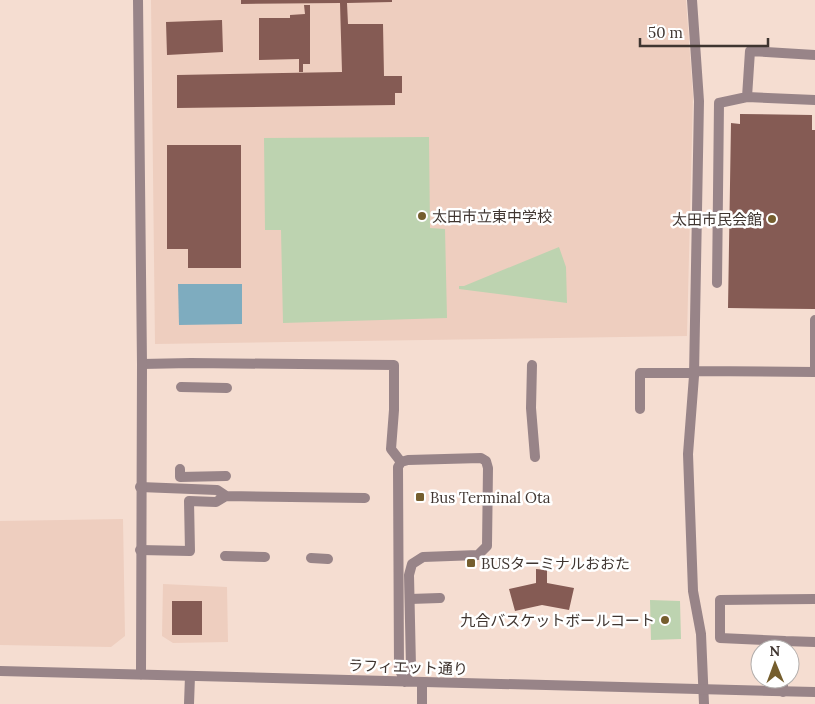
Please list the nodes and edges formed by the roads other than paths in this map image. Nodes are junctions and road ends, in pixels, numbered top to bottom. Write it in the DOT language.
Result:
graph roads {
  1 [pos="138,0"];
  2 [pos="692,0"];
  3 [pos="815,55"];
  4 [pos="747,97"];
  5 [pos="815,100"];
  6 [pos="717,283"];
  7 [pos="815,320"];
  8 [pos="142,364"];
  9 [pos="532,365"];
  10 [pos="694,372"];
  11 [pos="815,372"];
  12 [pos="181,387"];
  13 [pos="227,388"];
  14 [pos="640,408"];
  15 [pos="535,457"];
  16 [pos="401,462"];
  17 [pos="180,469"];
  18 [pos="226,476"];
  19 [pos="140,487"];
  20 [pos="226,496"];
  21 [pos="365,498"];
  22 [pos="140,550"];
  23 [pos="225,556"];
  24 [pos="265,557"];
  25 [pos="311,558"];
  26 [pos="328,559"];
  27 [pos="440,598"];
  28 [pos="410,599"];
  29 [pos="815,599"];
  30 [pos="750,641"];
  31 [pos="815,642"];
  32 [pos="800,644"];
  33 [pos="0,671"];
  34 [pos="141,675"];
  35 [pos="190,676"];
  36 [pos="406,682"];
  37 [pos="422,682"];
  38 [pos="703,690"];
  39 [pos="783,692"];
  40 [pos="815,692"];
  41 [pos="189,704"];
  42 [pos="422,704"];
  43 [pos="704,704"];
  1 -- 8 [label="street"];
  2 -- 10 [label="street"];
  3 -- 4 [label="street"];
  4 -- 5 [label="street"];
  4 -- 6 [label="street"];
  7 -- 11 [label="street"];
  8 -- 16 [label="street"];
  8 -- 19 [label="street"];
  9 -- 15 [label="street"];
  10 -- 11 [label="street"];
  10 -- 14 [label="street"];
  10 -- 38 [label="street"];
  12 -- 13 [label="street"];
  16 -- 28 [label="street"];
  16 -- 36 [label="street"];
  17 -- 18 [label="street"];
  19 -- 20 [label="street"];
  19 -- 22 [label="street"];
  20 -- 21 [label="street"];
  20 -- 22 [label="street"];
  22 -- 34 [label="street"];
  23 -- 24 [label="street"];
  25 -- 26 [label="street"];
  27 -- 28 [label="street"];
  28 -- 36 [label="street"];
  29 -- 30 [label="street"];
  31 -- 32 [label="street"];
  33 -- 34 [label="street, ラフィエット通り"];
  34 -- 35 [label="street, ラフィエット通り"];
  35 -- 36 [label="street, ラフィエット通り"];
  35 -- 41 [label="street"];
  36 -- 37 [label="street, ラフィエット通り"];
  37 -- 38 [label="street, ラフィエット通り"];
  37 -- 42 [label="street"];
  38 -- 39 [label="street, ラフィエット通り"];
  38 -- 43 [label="street"];
  39 -- 40 [label="street, ラフィエット通り"];
}
